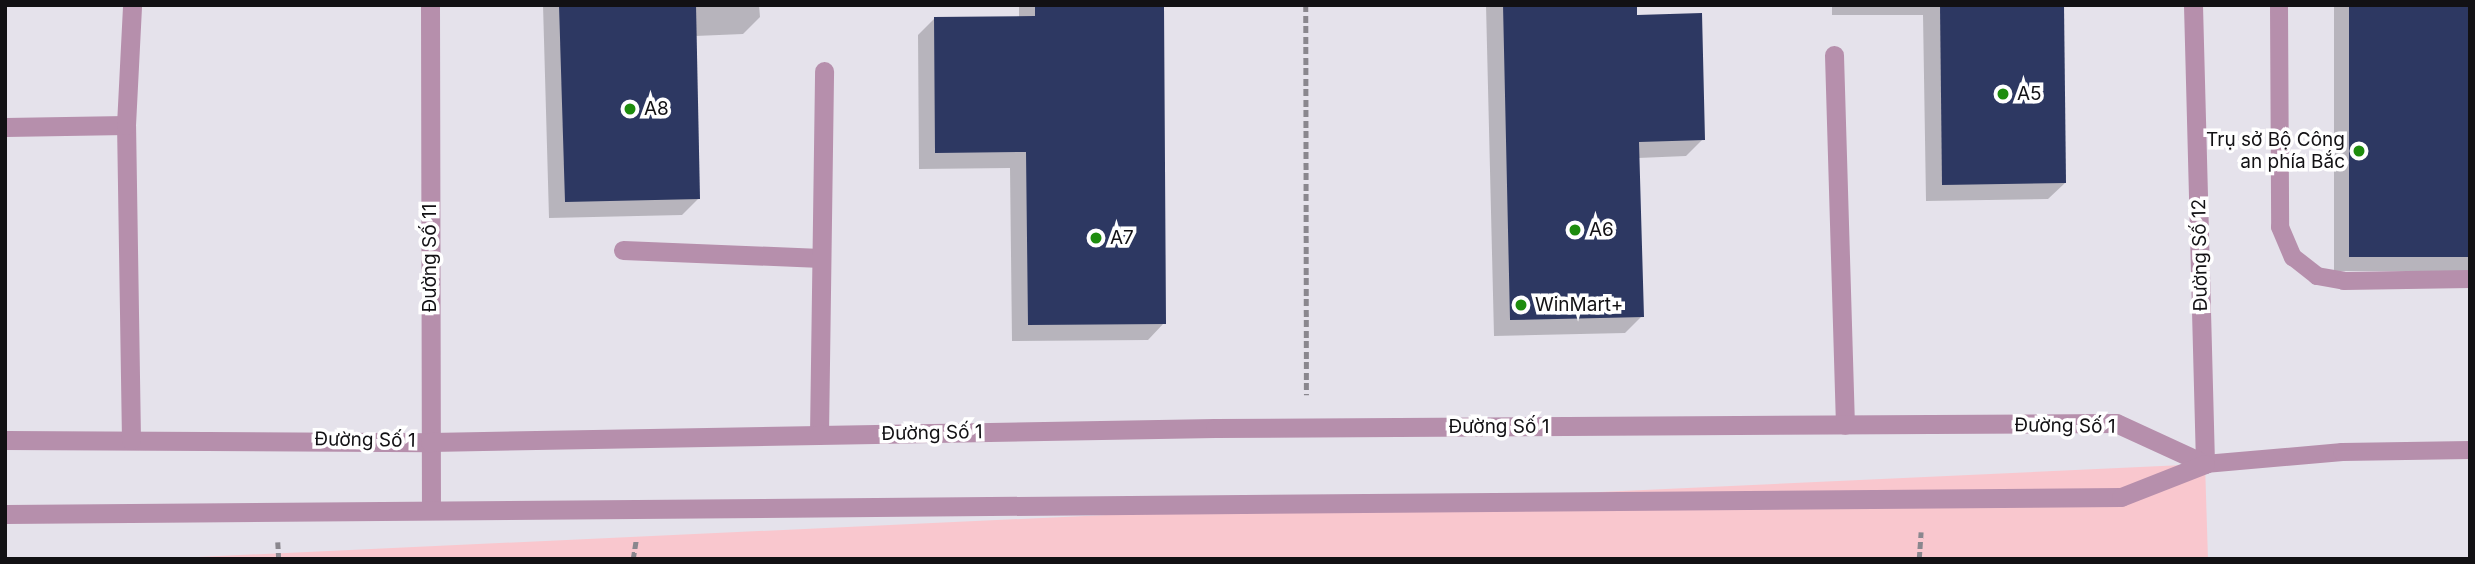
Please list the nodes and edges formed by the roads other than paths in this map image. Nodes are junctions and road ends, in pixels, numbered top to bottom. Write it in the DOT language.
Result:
graph roads {
  1 [pos="132,5"];
  2 [pos="430,5"];
  3 [pos="2193,5"];
  4 [pos="2279,5"];
  5 [pos="1834,55"];
  6 [pos="824,71"];
  7 [pos="126,125"];
  8 [pos="5,127"];
  9 [pos="623,250"];
  10 [pos="821,258"];
  11 [pos="2470,279"];
  12 [pos="1845,425"];
  13 [pos="818,435"];
  14 [pos="5,440"];
  15 [pos="131,440"];
  16 [pos="430,442"];
  17 [pos="2470,450"];
  18 [pos="2205,464"];
  19 [pos="431,510"];
  20 [pos="5,514"];
  1 -- 7 [label="street"];
  2 -- 16 [label="street, Đường Số 11"];
  3 -- 18 [label="street, Đường Số 12"];
  4 -- 11 [label="lane"];
  5 -- 12 [label="street"];
  6 -- 10 [label="street"];
  7 -- 8 [label="street"];
  7 -- 15 [label="street"];
  9 -- 10 [label="street"];
  10 -- 13 [label="street"];
  12 -- 13 [label="street, Đường Số 1"];
  12 -- 18 [label="street, Đường Số 1"];
  13 -- 16 [label="street, Đường Số 1"];
  14 -- 15 [label="street, Đường Số 1"];
  15 -- 16 [label="street, Đường Số 1"];
  16 -- 19 [label="street, Đường Số 11"];
  17 -- 18 [label="lane"];
  18 -- 19 [label="street"];
  19 -- 20 [label="street"];
}
